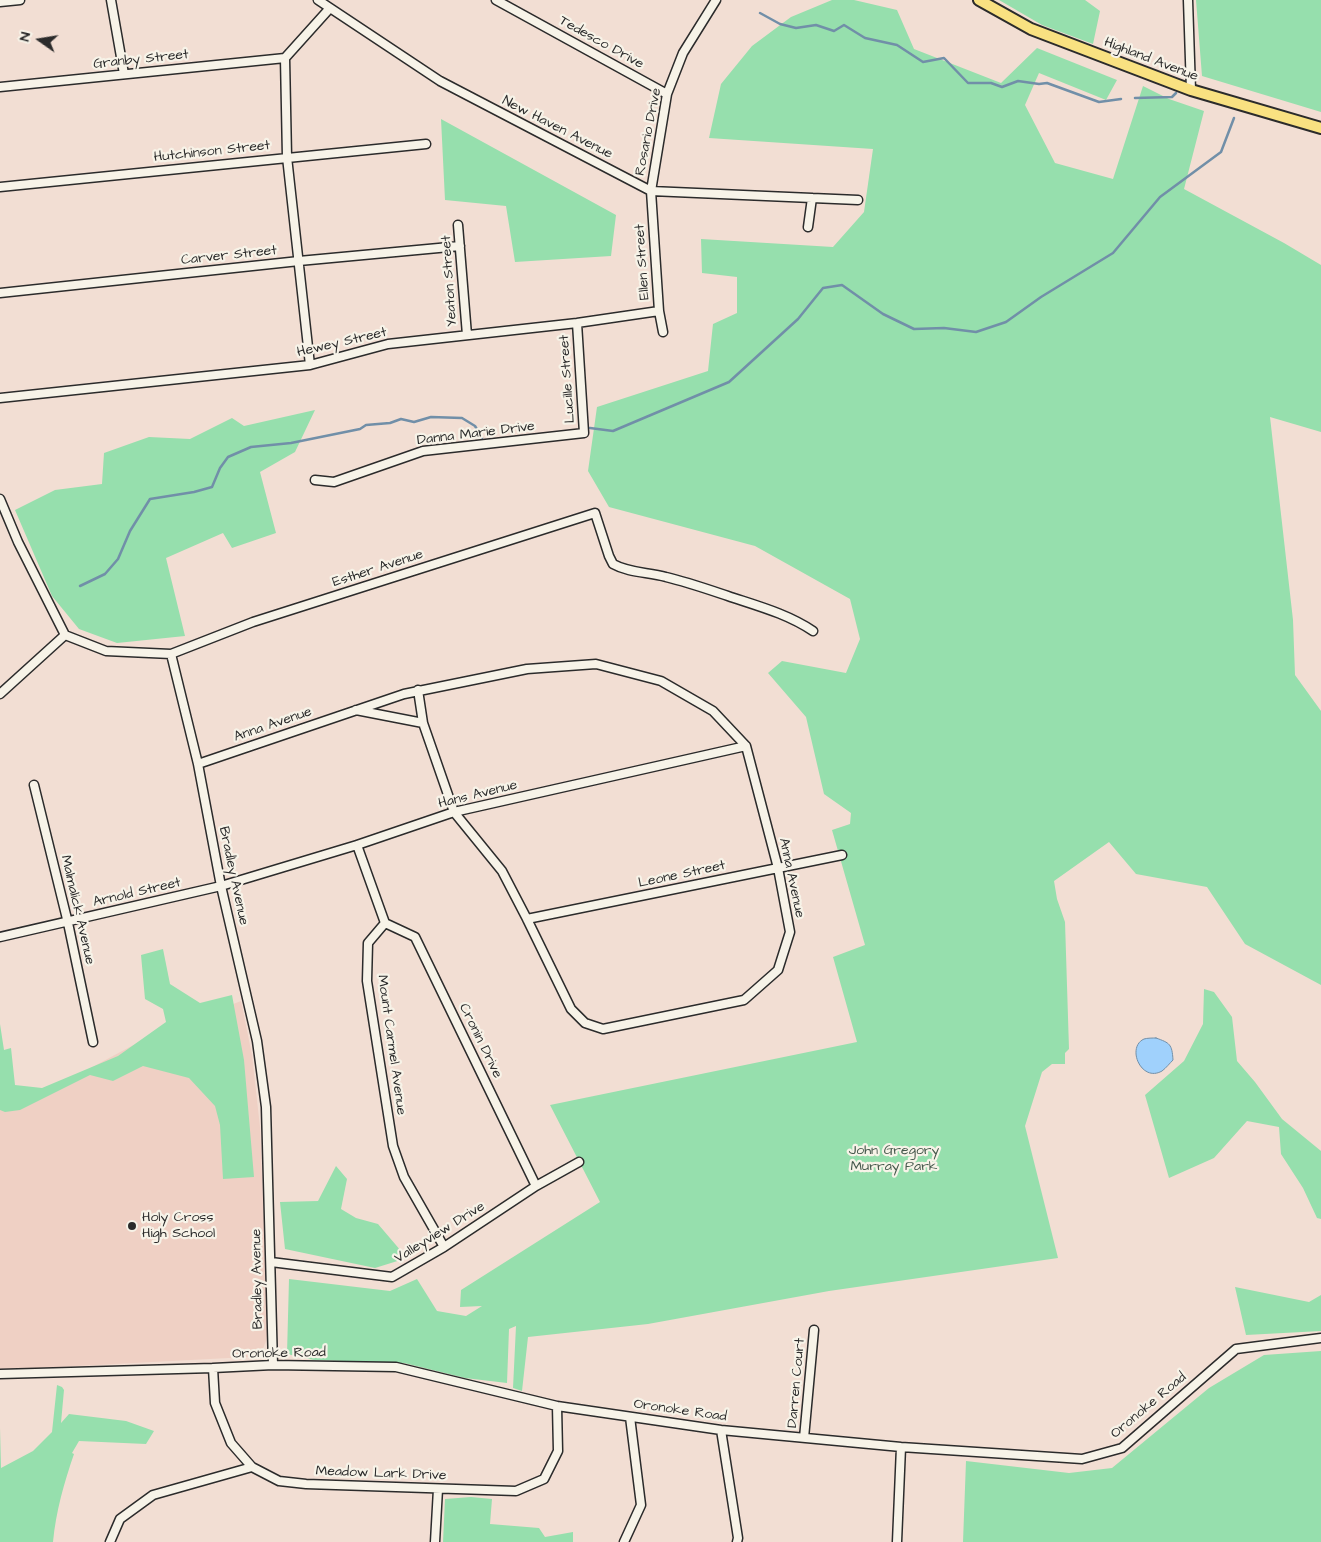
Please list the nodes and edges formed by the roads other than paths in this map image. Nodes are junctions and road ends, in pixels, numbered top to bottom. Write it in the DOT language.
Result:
graph roads {
  1 [pos="15,0"];
  2 [pos="111,0"];
  3 [pos="318,0"];
  4 [pos="496,0"];
  5 [pos="716,0"];
  6 [pos="979,0"];
  7 [pos="1188,0"];
  8 [pos="0,2"];
  9 [pos="330,8"];
  10 [pos="285,58"];
  11 [pos="124,74"];
  12 [pos="0,87"];
  13 [pos="1191,90"];
  14 [pos="667,94"];
  15 [pos="1321,128"];
  16 [pos="426,144"];
  17 [pos="287,157"];
  18 [pos="0,187"];
  19 [pos="651,191"];
  20 [pos="812,198"];
  21 [pos="858,200"];
  22 [pos="458,225"];
  23 [pos="808,227"];
  24 [pos="460,246"];
  25 [pos="300,261"];
  26 [pos="0,293"];
  27 [pos="659,311"];
  28 [pos="576,323"];
  29 [pos="663,332"];
  30 [pos="466,335"];
  31 [pos="310,365"];
  32 [pos="0,398"];
  33 [pos="584,433"];
  34 [pos="315,480"];
  35 [pos="0,499"];
  36 [pos="813,631"];
  37 [pos="64,635"];
  38 [pos="171,654"];
  39 [pos="418,690"];
  40 [pos="0,694"];
  41 [pos="356,710"];
  42 [pos="423,724"];
  43 [pos="746,746"];
  44 [pos="198,764"];
  45 [pos="34,785"];
  46 [pos="454,812"];
  47 [pos="357,845"];
  48 [pos="842,855"];
  49 [pos="778,868"];
  50 [pos="221,886"];
  51 [pos="527,919"];
  52 [pos="68,923"];
  53 [pos="385,923"];
  54 [pos="0,937"];
  55 [pos="93,1042"];
  56 [pos="579,1162"];
  57 [pos="536,1186"];
  58 [pos="444,1247"];
  59 [pos="271,1262"];
  60 [pos="814,1330"];
  61 [pos="1321,1338"];
  62 [pos="273,1365"];
  63 [pos="213,1368"];
  64 [pos="0,1374"];
  65 [pos="557,1406"];
  66 [pos="630,1417"];
  67 [pos="721,1430"];
  68 [pos="804,1438"];
  69 [pos="901,1446"];
  70 [pos="252,1467"];
  71 [pos="438,1489"];
  72 [pos="110,1542"];
  73 [pos="435,1542"];
  74 [pos="624,1542"];
  75 [pos="737,1542"];
  76 [pos="897,1542"];
  1 -- 8 [label="street"];
  2 -- 11 [label="street"];
  3 -- 9 [label="street, New Haven Avenue"];
  4 -- 14 [label="street, Tedesco Drive"];
  5 -- 14 [label="street, Rosario Drive"];
  6 -- 13 [label="main road, Highland Avenue"];
  7 -- 13 [label="street"];
  9 -- 10 [label="street"];
  9 -- 19 [label="street, New Haven Avenue"];
  10 -- 11 [label="street, Granby Street"];
  10 -- 17 [label="street"];
  11 -- 12 [label="street, Granby Street"];
  13 -- 15 [label="main road, Highland Avenue"];
  14 -- 19 [label="street, Rosario Drive"];
  16 -- 17 [label="street, Hutchinson Street"];
  17 -- 18 [label="street, Hutchinson Street"];
  17 -- 25 [label="street"];
  19 -- 20 [label="street, New Haven Avenue"];
  19 -- 27 [label="street, Ellen Street"];
  20 -- 21 [label="street, New Haven Avenue"];
  20 -- 23 [label="street"];
  22 -- 24 [label="street, Yeaton Street"];
  24 -- 25 [label="street, Carver Street"];
  24 -- 30 [label="street, Yeaton Street"];
  25 -- 26 [label="street, Carver Street"];
  25 -- 31 [label="street"];
  27 -- 28 [label="street, Hewey Street"];
  27 -- 29 [label="street, Ellen Street"];
  28 -- 30 [label="street, Hewey Street"];
  28 -- 33 [label="street, Lucille Street"];
  30 -- 31 [label="street, Hewey Street"];
  31 -- 32 [label="street, Hewey Street"];
  33 -- 34 [label="street, Danna Marie Drive"];
  35 -- 37 [label="street"];
  36 -- 38 [label="street, Esther Avenue"];
  37 -- 38 [label="street"];
  37 -- 40 [label="street"];
  38 -- 44 [label="street, Bradley Avenue"];
  39 -- 41 [label="street, Anna Avenue"];
  39 -- 42 [label="street, Anna Avenue"];
  39 -- 43 [label="street, Anna Avenue"];
  41 -- 42 [label="street"];
  41 -- 44 [label="street, Anna Avenue"];
  42 -- 46 [label="street, Anna Avenue"];
  43 -- 46 [label="street, Hans Avenue"];
  43 -- 49 [label="street, Anna Avenue"];
  44 -- 50 [label="street, Bradley Avenue"];
  45 -- 52 [label="street, Malmalick Avenue"];
  46 -- 47 [label="street, Hans Avenue"];
  46 -- 51 [label="street, Anna Avenue"];
  47 -- 50 [label="street, Hans Avenue"];
  47 -- 53 [label="street"];
  48 -- 49 [label="street, Leone Street"];
  49 -- 51 [label="street, Leone Street"];
  49 -- 51 [label="street, Anna Avenue"];
  50 -- 52 [label="street, Arnold Street"];
  50 -- 59 [label="street, Bradley Avenue"];
  52 -- 54 [label="street, Arnold Street"];
  52 -- 55 [label="street, Malmalick Avenue"];
  53 -- 57 [label="street, Cronin Drive"];
  53 -- 58 [label="street, Mount Carmel Avenue"];
  56 -- 57 [label="street, Valleyview Drive"];
  57 -- 58 [label="street, Valleyview Drive"];
  58 -- 59 [label="street, Valleyview Drive"];
  59 -- 62 [label="street, Bradley Avenue"];
  60 -- 68 [label="street, Darren Court"];
  61 -- 69 [label="street, Oronoke Road"];
  62 -- 63 [label="street, Oronoke Road"];
  62 -- 65 [label="street, Oronoke Road"];
  63 -- 64 [label="street, Oronoke Road"];
  63 -- 70 [label="street, Meadow Lark Drive"];
  65 -- 66 [label="street, Oronoke Road"];
  65 -- 71 [label="street, Meadow Lark Drive"];
  66 -- 67 [label="street, Oronoke Road"];
  66 -- 74 [label="street"];
  67 -- 68 [label="street, Oronoke Road"];
  67 -- 75 [label="street"];
  68 -- 69 [label="street, Oronoke Road"];
  69 -- 76 [label="street"];
  70 -- 71 [label="street, Meadow Lark Drive"];
  70 -- 72 [label="street"];
  71 -- 73 [label="street"];
}
